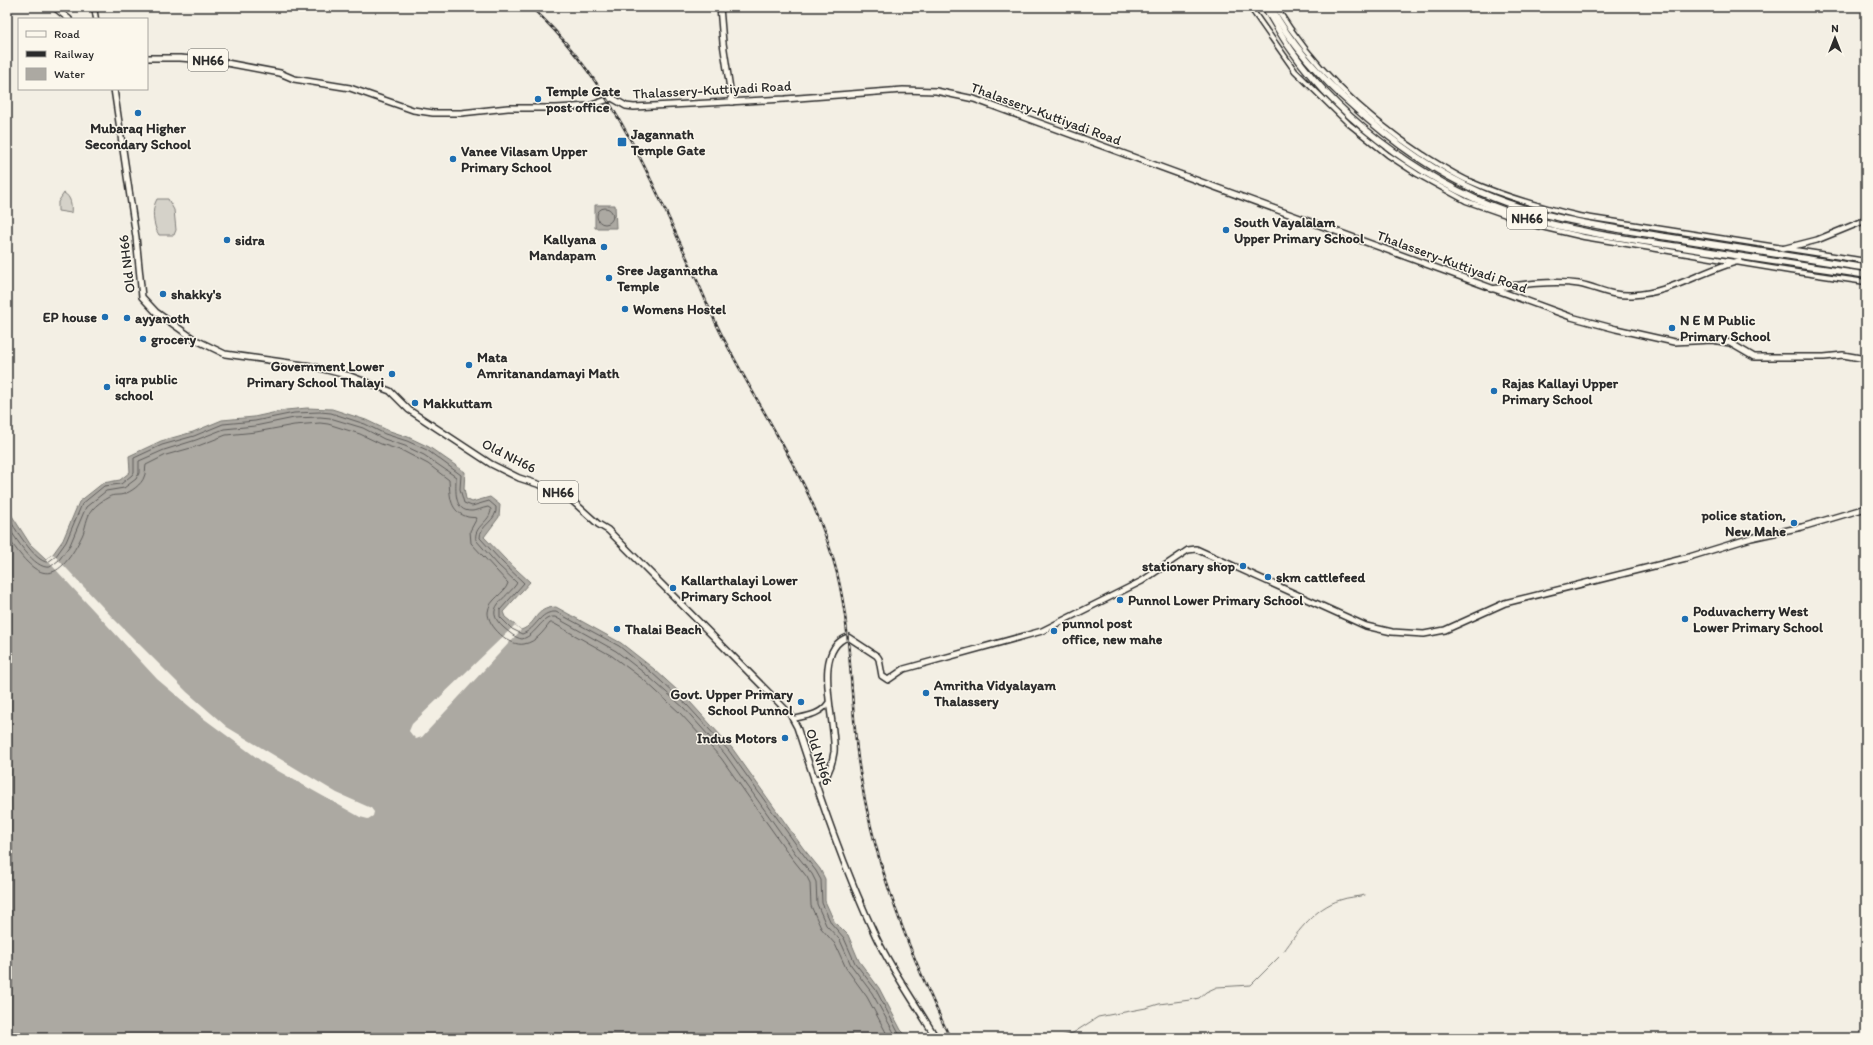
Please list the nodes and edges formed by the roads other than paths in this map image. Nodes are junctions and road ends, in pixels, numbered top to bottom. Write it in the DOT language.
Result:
graph roads {
  1 [pos="54,7"];
  2 [pos="94,7"];
  3 [pos="720,7"];
  4 [pos="1250,7"];
  5 [pos="1265,7"];
  6 [pos="1271,7"];
  7 [pos="1276,7"];
  8 [pos="68,18"];
  9 [pos="96,18"];
  10 [pos="148,58"];
  11 [pos="114,90"];
  12 [pos="732,102"];
  13 [pos="1866,220"];
  14 [pos="1782,249"];
  15 [pos="1739,261"];
  16 [pos="1866,261"];
  17 [pos="1866,268"];
  18 [pos="1866,275"];
  19 [pos="1866,282"];
  20 [pos="1490,289"];
  21 [pos="1866,359"];
  22 [pos="1866,508"];
  23 [pos="828,703"];
  24 [pos="793,719"];
  25 [pos="814,780"];
  26 [pos="936,1038"];
  1 -- 8 [label="main road"];
  2 -- 9 [label="street"];
  3 -- 12 [label="main road"];
  4 -- 15 [label="street"];
  5 -- 18 [label="highway, NH66"];
  6 -- 17 [label="highway, NH66"];
  7 -- 14 [label="street"];
  10 -- 12 [label="main road, Thalassery-Kuttiyadi Road / NH66"];
  11 -- 24 [label="main road, Old NH66 / NH66"];
  12 -- 20 [label="main road, Thalassery-Kuttiyadi Road"];
  13 -- 14 [label="main road"];
  14 -- 16 [label="street"];
  15 -- 19 [label="street"];
  15 -- 20 [label="main road"];
  20 -- 21 [label="main road, Thalassery-Kuttiyadi Road"];
  22 -- 23 [label="main road"];
  23 -- 24 [label="street"];
  23 -- 25 [label="main road"];
  24 -- 25 [label="main road, Old NH66 / NH66"];
  25 -- 26 [label="main road, Old NH66 / NH66"];
}
